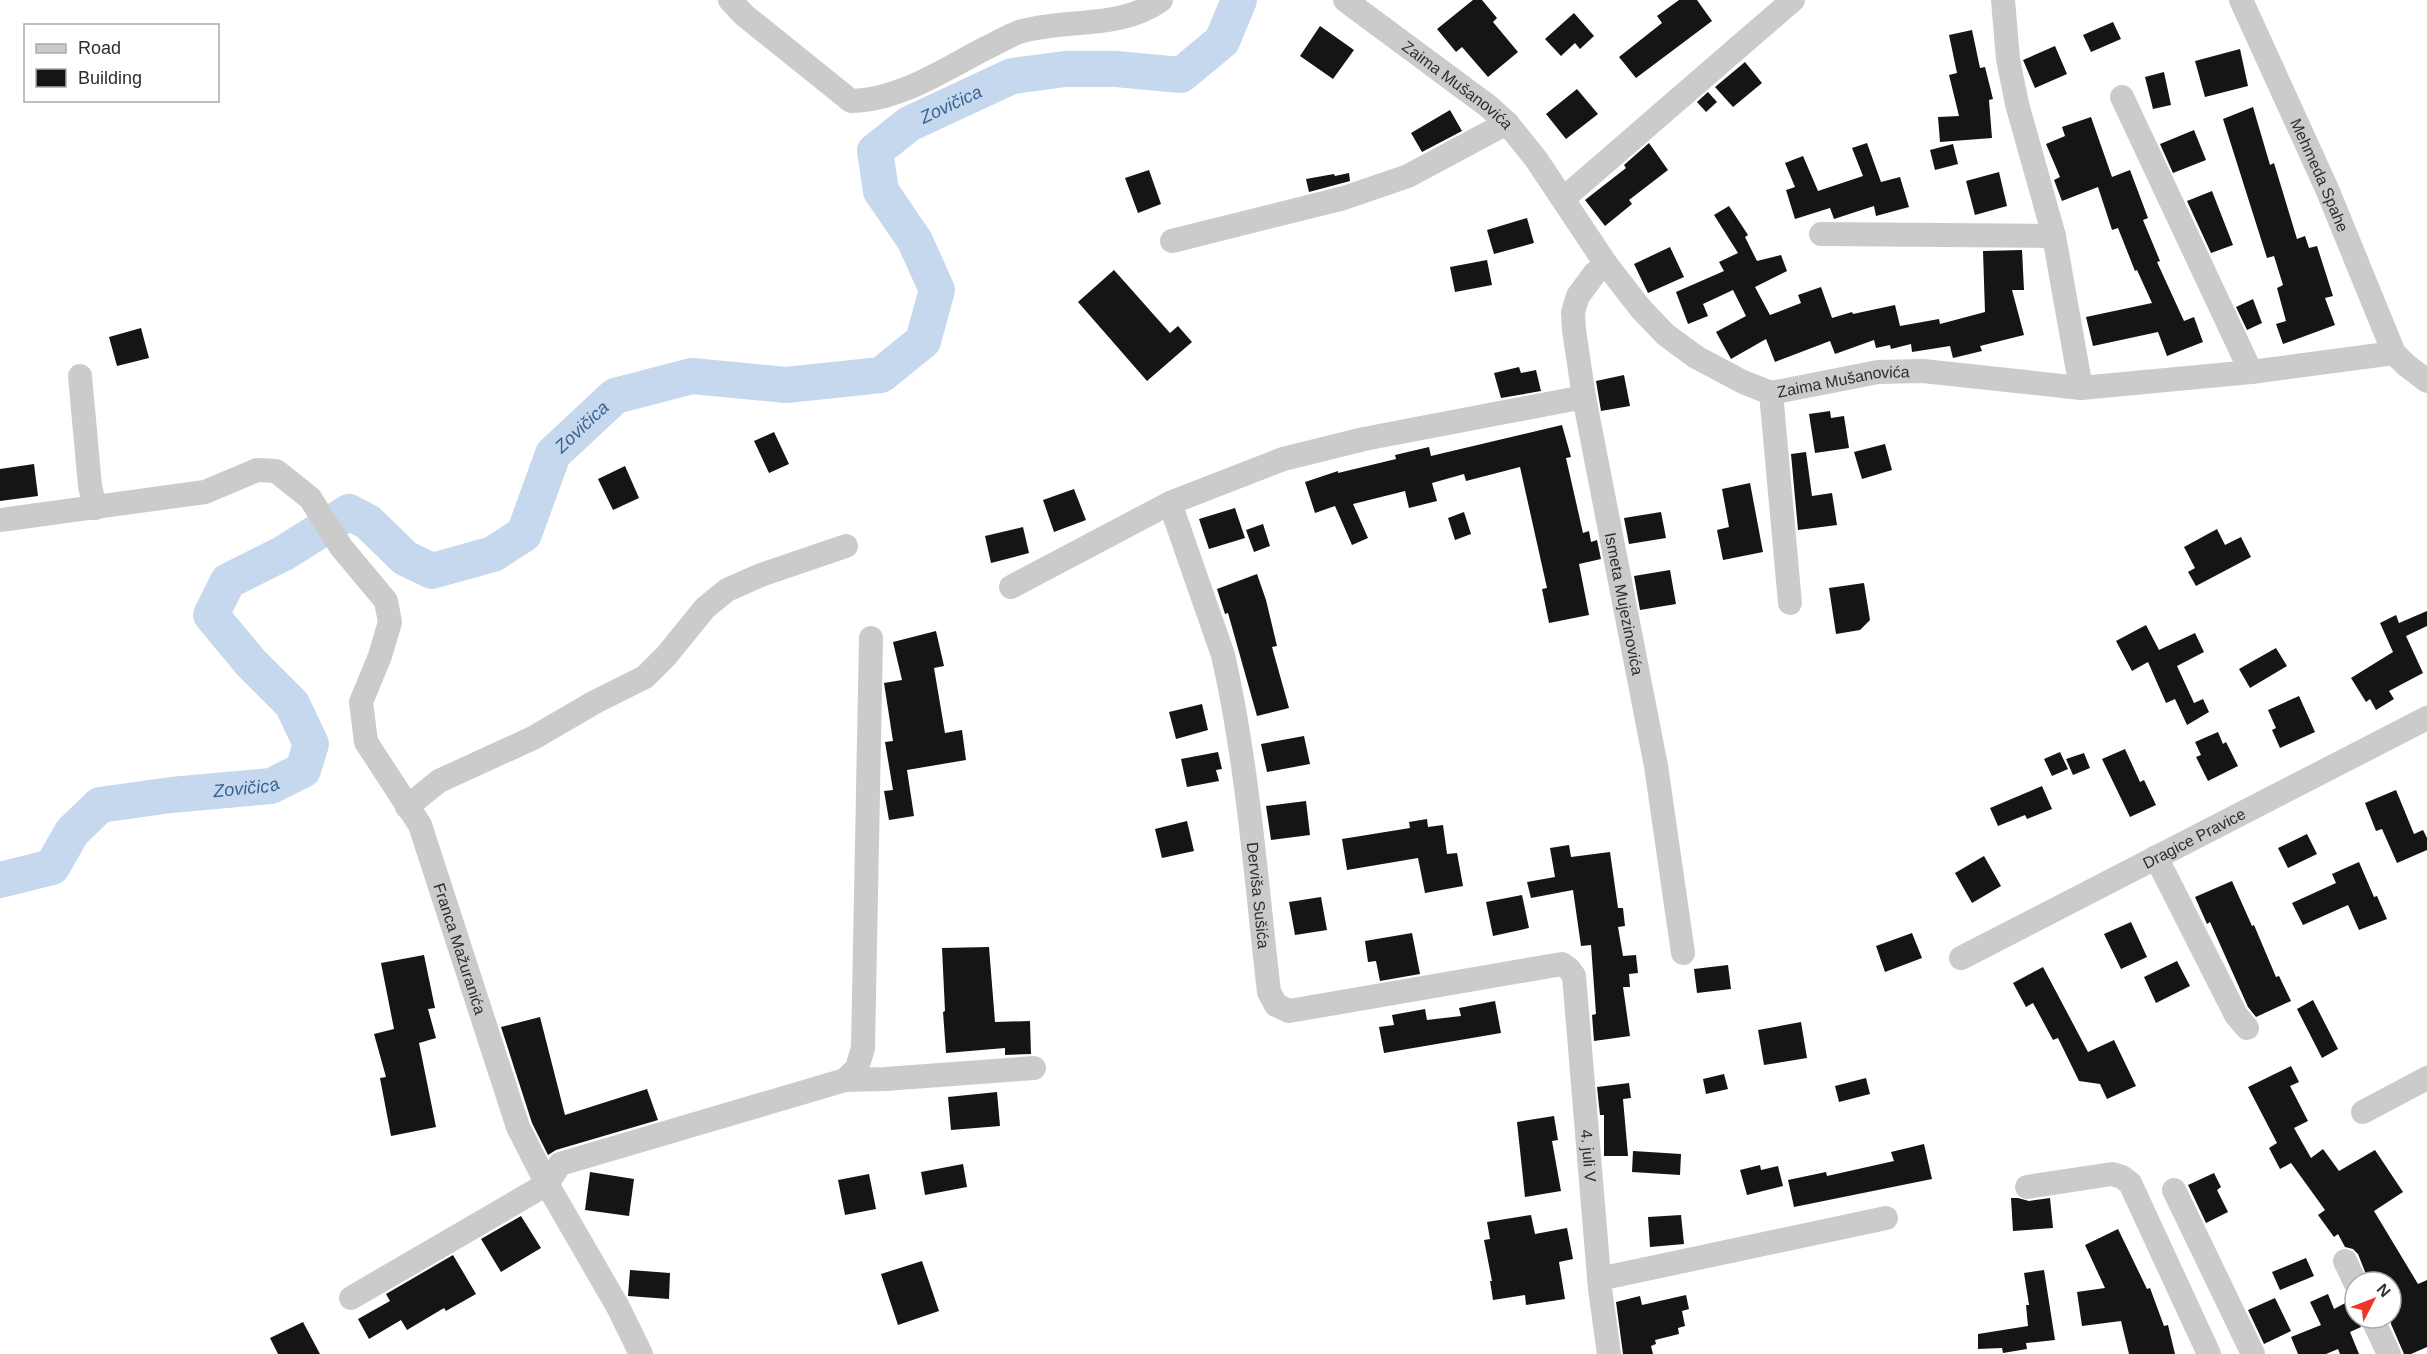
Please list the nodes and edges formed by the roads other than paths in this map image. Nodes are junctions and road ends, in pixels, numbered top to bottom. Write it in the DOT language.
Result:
graph roads {
  1 [pos="730,0"];
  2 [pos="1161,0"];
  3 [pos="1345,0"];
  4 [pos="1793,0"];
  5 [pos="2003,0"];
  6 [pos="2241,0"];
  7 [pos="2122,97"];
  8 [pos="1507,123"];
  9 [pos="1563,199"];
  10 [pos="1821,234"];
  11 [pos="2055,236"];
  12 [pos="1172,241"];
  13 [pos="1606,264"];
  14 [pos="2394,353"];
  15 [pos="2251,372"];
  16 [pos="80,376"];
  17 [pos="2427,381"];
  18 [pos="2081,388"];
  19 [pos="1771,393"];
  20 [pos="1584,397"];
  21 [pos="1170,503"];
  22 [pos="95,508"];
  23 [pos="0,520"];
  24 [pos="846,546"];
  25 [pos="1011,587"];
  26 [pos="1790,603"];
  27 [pos="871,638"];
  28 [pos="2427,718"];
  29 [pos="407,807"];
  30 [pos="2156,858"];
  31 [pos="1683,953"];
  32 [pos="1961,958"];
  33 [pos="1562,964"];
  34 [pos="2247,1028"];
  35 [pos="1034,1068"];
  36 [pos="2427,1078"];
  37 [pos="844,1080"];
  38 [pos="2363,1112"];
  39 [pos="547,1184"];
  40 [pos="2027,1187"];
  41 [pos="2174,1190"];
  42 [pos="1886,1218"];
  43 [pos="1599,1279"];
  44 [pos="351,1298"];
  45 [pos="2378,1330"];
  46 [pos="641,1354"];
  47 [pos="1609,1354"];
  48 [pos="2209,1354"];
  49 [pos="2253,1354"];
  50 [pos="2389,1354"];
  1 -- 2 [label="street"];
  3 -- 8 [label="street, Zaima Mušanovića"];
  4 -- 9 [label="street"];
  5 -- 11 [label="street"];
  6 -- 14 [label="street, Mehmeda Spahe"];
  7 -- 15 [label="street"];
  8 -- 9 [label="street, Zaima Mušanovića"];
  8 -- 12 [label="street"];
  9 -- 13 [label="street, Zaima Mušanovića"];
  10 -- 11 [label="street"];
  11 -- 18 [label="street"];
  13 -- 19 [label="street, Zaima Mušanovića"];
  13 -- 20 [label="street, Ismeta Mujezinovića"];
  14 -- 15 [label="street, Zaima Mušanovića"];
  14 -- 17 [label="street"];
  15 -- 18 [label="street, Zaima Mušanovića"];
  16 -- 22 [label="street"];
  18 -- 19 [label="street, Zaima Mušanovića"];
  19 -- 26 [label="street"];
  20 -- 21 [label="street"];
  20 -- 31 [label="street, Ismeta Mujezinovića"];
  21 -- 25 [label="street"];
  21 -- 33 [label="street, Derviša Sušića"];
  22 -- 23 [label="street, Franca Mažuranića"];
  22 -- 29 [label="street, Franca Mažuranića"];
  24 -- 29 [label="street"];
  27 -- 37 [label="street"];
  28 -- 30 [label="street, Dragice Pravice"];
  29 -- 39 [label="street, Franca Mažuranića"];
  30 -- 32 [label="street, Dragice Pravice"];
  30 -- 34 [label="street"];
  33 -- 43 [label="street, 4. juli V"];
  35 -- 37 [label="street"];
  36 -- 38 [label="street"];
  37 -- 39 [label="street"];
  39 -- 44 [label="street"];
  39 -- 46 [label="street, Franca Mažuranića"];
  40 -- 48 [label="street"];
  41 -- 49 [label="street"];
  42 -- 43 [label="street"];
  43 -- 47 [label="street, 4. juli V"];
  45 -- 50 [label="street"];
}
